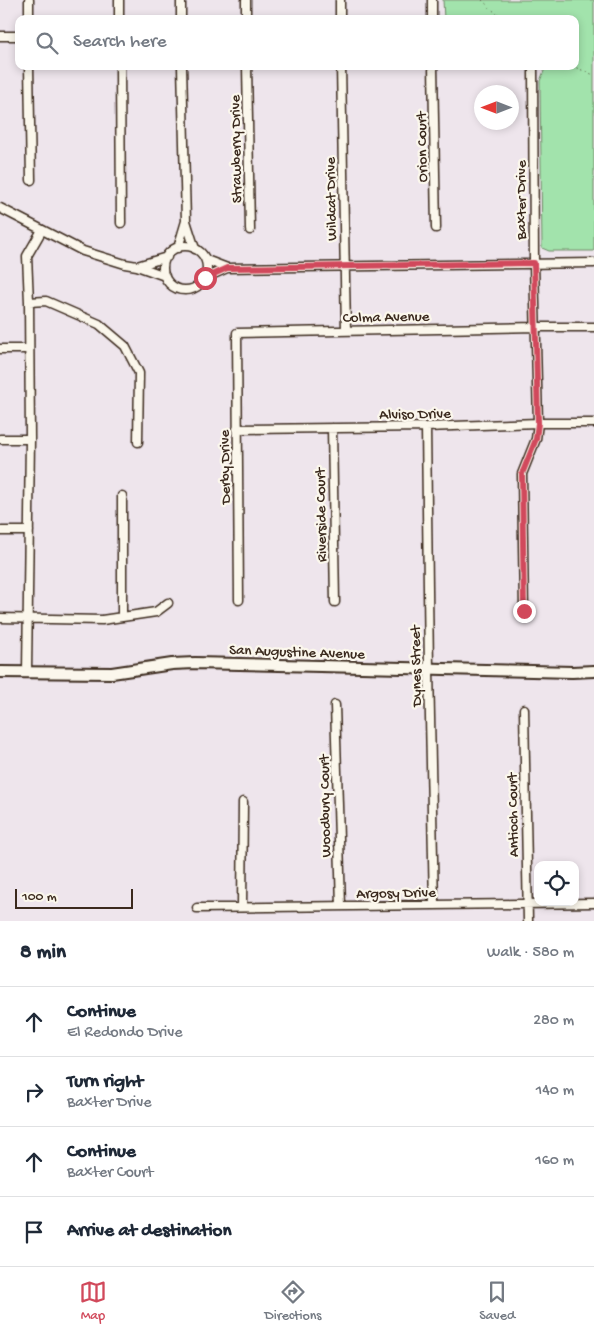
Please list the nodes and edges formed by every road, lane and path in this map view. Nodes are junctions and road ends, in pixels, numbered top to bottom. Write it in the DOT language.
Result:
graph roads {
  1 [pos="29,0"];
  2 [pos="119,0"];
  3 [pos="181,0"];
  4 [pos="246,0"];
  5 [pos="340,0"];
  6 [pos="432,0"];
  7 [pos="482,0"];
  8 [pos="29,15"];
  9 [pos="119,15"];
  10 [pos="181,15"];
  11 [pos="246,15"];
  12 [pos="340,15"];
  13 [pos="432,15"];
  14 [pos="498,15"];
  15 [pos="0,36"];
  16 [pos="15,36"];
  17 [pos="579,69"];
  18 [pos="30,70"];
  19 [pos="120,70"];
  20 [pos="182,70"];
  21 [pos="247,70"];
  22 [pos="341,70"];
  23 [pos="433,70"];
  24 [pos="533,70"];
  25 [pos="594,75"];
  26 [pos="31,180"];
  27 [pos="0,208"];
  28 [pos="186,221"];
  29 [pos="121,223"];
  30 [pos="436,228"];
  31 [pos="42,230"];
  32 [pos="250,230"];
  33 [pos="178,248"];
  34 [pos="195,248"];
  35 [pos="166,257"];
  36 [pos="206,260"];
  37 [pos="534,263"];
  38 [pos="594,263"];
  39 [pos="137,266"];
  40 [pos="345,266"];
  41 [pos="227,268"];
  42 [pos="165,276"];
  43 [pos="205,278"];
  44 [pos="29,302"];
  45 [pos="535,327"];
  46 [pos="594,327"];
  47 [pos="346,331"];
  48 [pos="236,333"];
  49 [pos="0,349"];
  50 [pos="29,350"];
  51 [pos="538,423"];
  52 [pos="594,423"];
  53 [pos="426,427"];
  54 [pos="332,428"];
  55 [pos="237,429"];
  56 [pos="0,439"];
  57 [pos="30,439"];
  58 [pos="138,442"];
  59 [pos="122,496"];
  60 [pos="0,531"];
  61 [pos="29,531"];
  62 [pos="239,600"];
  63 [pos="335,602"];
  64 [pos="168,603"];
  65 [pos="524,611"];
  66 [pos="122,617"];
  67 [pos="0,618"];
  68 [pos="28,619"];
  69 [pos="429,670"];
  70 [pos="594,671"];
  71 [pos="0,672"];
  72 [pos="27,672"];
  73 [pos="335,705"];
  74 [pos="524,709"];
  75 [pos="243,802"];
  76 [pos="594,903"];
  77 [pos="528,904"];
  78 [pos="434,905"];
  79 [pos="340,906"];
  80 [pos="242,907"];
  81 [pos="198,908"];
  82 [pos="528,921"];
  1 -- 8 [label="street"];
  2 -- 9 [label="street"];
  3 -- 10 [label="street"];
  4 -- 11 [label="street"];
  5 -- 12 [label="street"];
  6 -- 13 [label="street"];
  7 -- 14 [label="path"];
  15 -- 16 [label="street"];
  17 -- 25 [label="path"];
  18 -- 26 [label="street"];
  19 -- 29 [label="street"];
  20 -- 28 [label="street"];
  21 -- 32 [label="street, Strawberry Drive"];
  22 -- 40 [label="street, Wildcat Drive"];
  23 -- 30 [label="street, Orion Court"];
  24 -- 37 [label="street, Baxter Drive"];
  27 -- 31 [label="street"];
  28 -- 33 [label="street"];
  28 -- 34 [label="street"];
  31 -- 39 [label="street"];
  31 -- 44 [label="street"];
  33 -- 34 [label="street"];
  33 -- 35 [label="street"];
  34 -- 36 [label="street"];
  35 -- 39 [label="street"];
  35 -- 42 [label="street"];
  36 -- 41 [label="street"];
  36 -- 43 [label="street"];
  37 -- 38 [label="street"];
  37 -- 40 [label="street"];
  37 -- 45 [label="street, Baxter Drive"];
  39 -- 42 [label="street"];
  40 -- 41 [label="street"];
  40 -- 47 [label="street, Wildcat Drive"];
  41 -- 43 [label="street"];
  42 -- 43 [label="street"];
  44 -- 50 [label="street"];
  44 -- 58 [label="street"];
  45 -- 46 [label="street, Colma Avenue"];
  45 -- 47 [label="street, Colma Avenue"];
  45 -- 51 [label="street, Baxter Drive"];
  47 -- 48 [label="street, Colma Avenue"];
  48 -- 55 [label="street, Derby Drive"];
  49 -- 50 [label="street"];
  50 -- 57 [label="street"];
  51 -- 52 [label="street, Alviso Drive"];
  51 -- 53 [label="street, Alviso Drive"];
  51 -- 65 [label="street, Baxter Drive"];
  53 -- 54 [label="street, Alviso Drive"];
  53 -- 69 [label="street, Dynes Street"];
  54 -- 55 [label="street, Alviso Drive"];
  54 -- 63 [label="street, Riverside Court"];
  55 -- 62 [label="street, Derby Drive"];
  56 -- 57 [label="street"];
  57 -- 61 [label="street"];
  59 -- 66 [label="street"];
  60 -- 61 [label="street"];
  61 -- 68 [label="street"];
  64 -- 66 [label="street"];
  66 -- 68 [label="street"];
  67 -- 68 [label="street"];
  68 -- 72 [label="street"];
  69 -- 70 [label="street, San Augustine Avenue"];
  69 -- 72 [label="street, San Augustine Avenue"];
  69 -- 78 [label="street, Dynes Street"];
  71 -- 72 [label="street, San Augustine Avenue"];
  73 -- 79 [label="street, Woodbury Court"];
  74 -- 77 [label="street, Antioch Court"];
  75 -- 80 [label="street"];
  76 -- 77 [label="street, Argosy Drive"];
  77 -- 78 [label="street, Argosy Drive"];
  77 -- 82 [label="street, Antioch Court"];
  78 -- 79 [label="street, Argosy Drive"];
  79 -- 80 [label="street, Argosy Drive"];
  80 -- 81 [label="street, Argosy Drive"];
}
